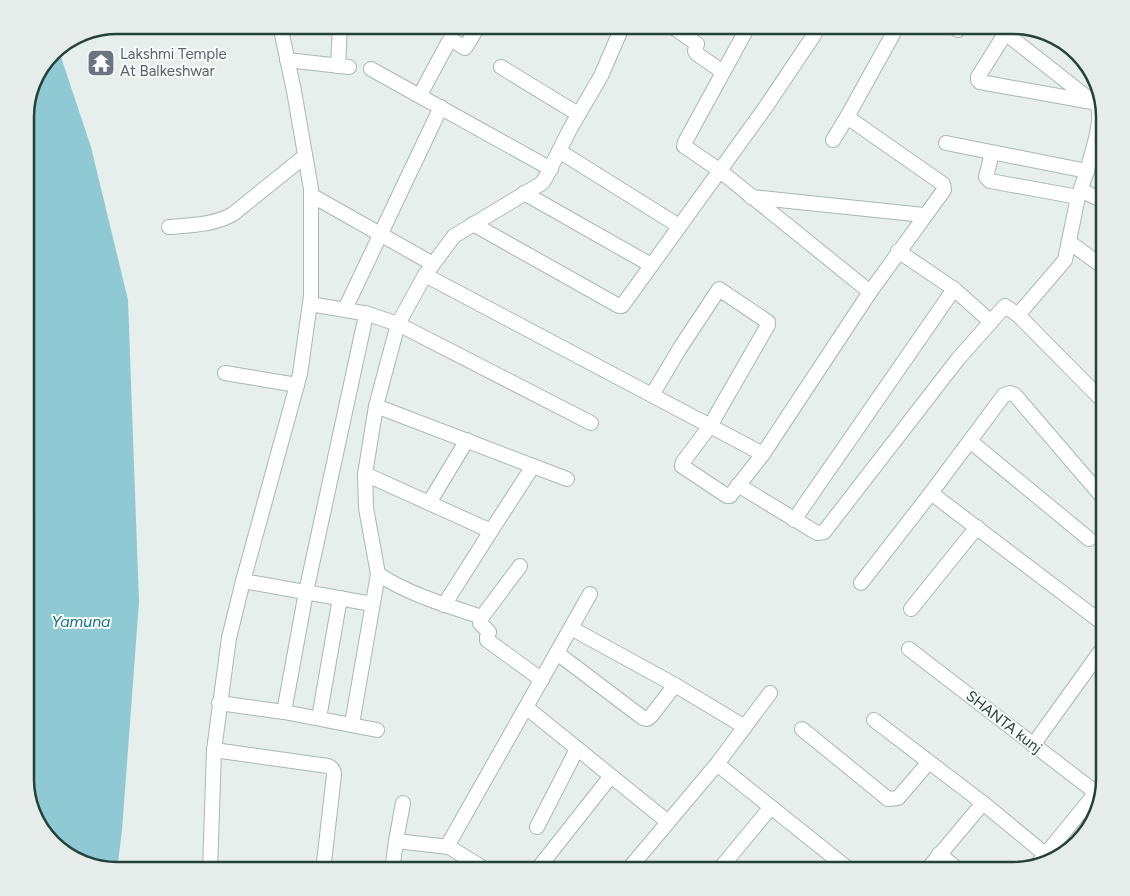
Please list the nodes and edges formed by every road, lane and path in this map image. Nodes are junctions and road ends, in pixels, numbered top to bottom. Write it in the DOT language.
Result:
graph roads {
  1 [pos="282,34"];
  2 [pos="341,34"];
  3 [pos="474,34"];
  4 [pos="619,34"];
  5 [pos="683,34"];
  6 [pos="743,34"];
  7 [pos="814,34"];
  8 [pos="893,34"];
  9 [pos="287,60"];
  10 [pos="501,66"];
  11 [pos="371,70"];
  12 [pos="723,72"];
  13 [pos="420,95"];
  14 [pos="1092,102"];
  15 [pos="1095,104"];
  16 [pos="441,107"];
  17 [pos="578,114"];
  18 [pos="847,118"];
  19 [pos="1096,134"];
  20 [pos="833,140"];
  21 [pos="946,143"];
  22 [pos="559,151"];
  23 [pos="992,153"];
  24 [pos="305,156"];
  25 [pos="551,169"];
  26 [pos="719,170"];
  27 [pos="1087,171"];
  28 [pos="524,193"];
  29 [pos="1080,194"];
  30 [pos="311,195"];
  31 [pos="751,197"];
  32 [pos="1096,199"];
  33 [pos="924,215"];
  34 [pos="473,224"];
  35 [pos="679,226"];
  36 [pos="170,227"];
  37 [pos="381,234"];
  38 [pos="1069,242"];
  39 [pos="898,251"];
  40 [pos="1096,262"];
  41 [pos="433,264"];
  42 [pos="651,265"];
  43 [pos="425,275"];
  44 [pos="954,289"];
  45 [pos="870,292"];
  46 [pos="310,304"];
  47 [pos="345,310"];
  48 [pos="365,313"];
  49 [pos="1018,314"];
  50 [pos="991,322"];
  51 [pos="398,324"];
  52 [pos="225,373"];
  53 [pos="297,385"];
  54 [pos="1096,394"];
  55 [pos="652,396"];
  56 [pos="376,406"];
  57 [pos="590,424"];
  58 [pos="710,426"];
  59 [pos="467,440"];
  60 [pos="970,441"];
  61 [pos="763,454"];
  62 [pos="533,466"];
  63 [pos="365,474"];
  64 [pos="567,479"];
  65 [pos="738,485"];
  66 [pos="1096,490"];
  67 [pos="932,493"];
  68 [pos="429,503"];
  69 [pos="794,520"];
  70 [pos="977,527"];
  71 [pos="491,531"];
  72 [pos="1089,539"];
  73 [pos="520,566"];
  74 [pos="378,574"];
  75 [pos="243,581"];
  76 [pos="861,583"];
  77 [pos="306,592"];
  78 [pos="590,594"];
  79 [pos="340,598"];
  80 [pos="372,604"];
  81 [pos="444,605"];
  82 [pos="912,609"];
  83 [pos="482,617"];
  84 [pos="1096,618"];
  85 [pos="571,628"];
  86 [pos="909,649"];
  87 [pos="557,653"];
  88 [pos="1096,658"];
  89 [pos="542,680"];
  90 [pos="675,685"];
  91 [pos="770,693"];
  92 [pos="219,703"];
  93 [pos="527,708"];
  94 [pos="284,712"];
  95 [pos="318,718"];
  96 [pos="874,720"];
  97 [pos="352,724"];
  98 [pos="745,727"];
  99 [pos="802,729"];
  100 [pos="376,730"];
  101 [pos="1033,745"];
  102 [pos="578,749"];
  103 [pos="214,750"];
  104 [pos="929,762"];
  105 [pos="717,764"];
  106 [pos="611,776"];
  107 [pos="1095,789"];
  108 [pos="1095,796"];
  109 [pos="403,802"];
  110 [pos="982,803"];
  111 [pos="771,807"];
  112 [pos="668,822"];
  113 [pos="537,827"];
  114 [pos="396,841"];
  115 [pos="449,847"];
  116 [pos="939,854"];
  117 [pos="1044,856"];
  118 [pos="1039,858"];
  119 [pos="210,862"];
  120 [pos="324,862"];
  121 [pos="393,862"];
  122 [pos="472,862"];
  123 [pos="543,862"];
  124 [pos="635,862"];
  125 [pos="725,862"];
  126 [pos="840,862"];
  127 [pos="933,862"];
  128 [pos="949,862"];
  1 -- 9 [label="street"];
  2 -- 9 [label="street"];
  3 -- 13 [label="street"];
  4 -- 17 [label="street"];
  5 -- 12 [label="street"];
  6 -- 12 [label="street"];
  7 -- 26 [label="street"];
  8 -- 18 [label="street"];
  9 -- 24 [label="street"];
  10 -- 17 [label="street"];
  11 -- 13 [label="street"];
  12 -- 26 [label="street"];
  13 -- 16 [label="street"];
  14 -- 14 [label="street"];
  14 -- 15 [label="street"];
  16 -- 25 [label="street"];
  16 -- 37 [label="street"];
  17 -- 22 [label="street"];
  18 -- 20 [label="street"];
  18 -- 33 [label="street"];
  19 -- 27 [label="street"];
  21 -- 23 [label="street"];
  22 -- 25 [label="street"];
  22 -- 35 [label="street"];
  23 -- 27 [label="street"];
  23 -- 29 [label="street"];
  24 -- 30 [label="street"];
  24 -- 36 [label="street"];
  25 -- 28 [label="street"];
  26 -- 31 [label="street"];
  26 -- 35 [label="street"];
  27 -- 29 [label="street"];
  28 -- 34 [label="street"];
  28 -- 42 [label="street"];
  29 -- 32 [label="street"];
  29 -- 38 [label="street"];
  30 -- 37 [label="street"];
  30 -- 46 [label="street"];
  31 -- 33 [label="street"];
  31 -- 45 [label="street"];
  33 -- 39 [label="street"];
  34 -- 41 [label="street"];
  34 -- 42 [label="street"];
  35 -- 42 [label="street"];
  37 -- 41 [label="street"];
  37 -- 47 [label="street"];
  38 -- 40 [label="street"];
  38 -- 49 [label="street"];
  39 -- 44 [label="street"];
  39 -- 45 [label="street"];
  41 -- 43 [label="street"];
  43 -- 51 [label="street"];
  43 -- 55 [label="street"];
  44 -- 50 [label="street"];
  44 -- 69 [label="street"];
  45 -- 61 [label="street"];
  46 -- 47 [label="street"];
  46 -- 53 [label="street"];
  47 -- 48 [label="street"];
  48 -- 51 [label="street"];
  48 -- 77 [label="street"];
  49 -- 50 [label="street"];
  49 -- 54 [label="street"];
  50 -- 69 [label="street"];
  51 -- 56 [label="street"];
  51 -- 57 [label="street"];
  52 -- 53 [label="street"];
  53 -- 75 [label="street"];
  55 -- 58 [label="street"];
  55 -- 58 [label="street"];
  56 -- 59 [label="street"];
  56 -- 63 [label="street"];
  58 -- 61 [label="street"];
  58 -- 65 [label="street"];
  59 -- 62 [label="street"];
  59 -- 68 [label="street"];
  60 -- 66 [label="street"];
  60 -- 67 [label="street"];
  60 -- 72 [label="street"];
  61 -- 65 [label="street"];
  62 -- 64 [label="street"];
  62 -- 71 [label="street"];
  63 -- 68 [label="street"];
  63 -- 74 [label="street"];
  65 -- 69 [label="street"];
  67 -- 70 [label="street"];
  67 -- 76 [label="street"];
  68 -- 71 [label="street"];
  70 -- 82 [label="street"];
  70 -- 84 [label="street"];
  71 -- 81 [label="street"];
  73 -- 83 [label="street"];
  74 -- 80 [label="street"];
  74 -- 81 [label="street"];
  75 -- 77 [label="street"];
  75 -- 92 [label="street"];
  77 -- 79 [label="street"];
  77 -- 94 [label="street"];
  78 -- 85 [label="street"];
  79 -- 80 [label="street"];
  79 -- 95 [label="street"];
  80 -- 97 [label="street"];
  81 -- 83 [label="street"];
  83 -- 89 [label="street"];
  85 -- 87 [label="street"];
  85 -- 90 [label="street"];
  86 -- 101 [label="street, SHANTA kunj"];
  87 -- 89 [label="street"];
  87 -- 90 [label="street"];
  88 -- 101 [label="street"];
  89 -- 93 [label="street"];
  90 -- 98 [label="street"];
  91 -- 98 [label="street"];
  92 -- 94 [label="street"];
  92 -- 103 [label="street"];
  93 -- 102 [label="street"];
  93 -- 115 [label="street"];
  94 -- 95 [label="street"];
  95 -- 97 [label="street"];
  96 -- 104 [label="street"];
  97 -- 100 [label="street"];
  98 -- 105 [label="street"];
  99 -- 104 [label="street"];
  101 -- 107 [label="street, SHANTA kunj"];
  102 -- 106 [label="street"];
  102 -- 113 [label="street"];
  103 -- 119 [label="street"];
  103 -- 120 [label="street"];
  104 -- 110 [label="street"];
  105 -- 111 [label="street"];
  105 -- 112 [label="street"];
  106 -- 112 [label="street"];
  106 -- 123 [label="street"];
  108 -- 117 [label="street"];
  109 -- 114 [label="street"];
  110 -- 116 [label="street"];
  110 -- 118 [label="street"];
  111 -- 125 [label="street"];
  111 -- 126 [label="street"];
  112 -- 124 [label="street"];
  114 -- 115 [label="street"];
  114 -- 121 [label="street"];
  115 -- 122 [label="street"];
  116 -- 127 [label="street"];
  116 -- 128 [label="street"];
}
